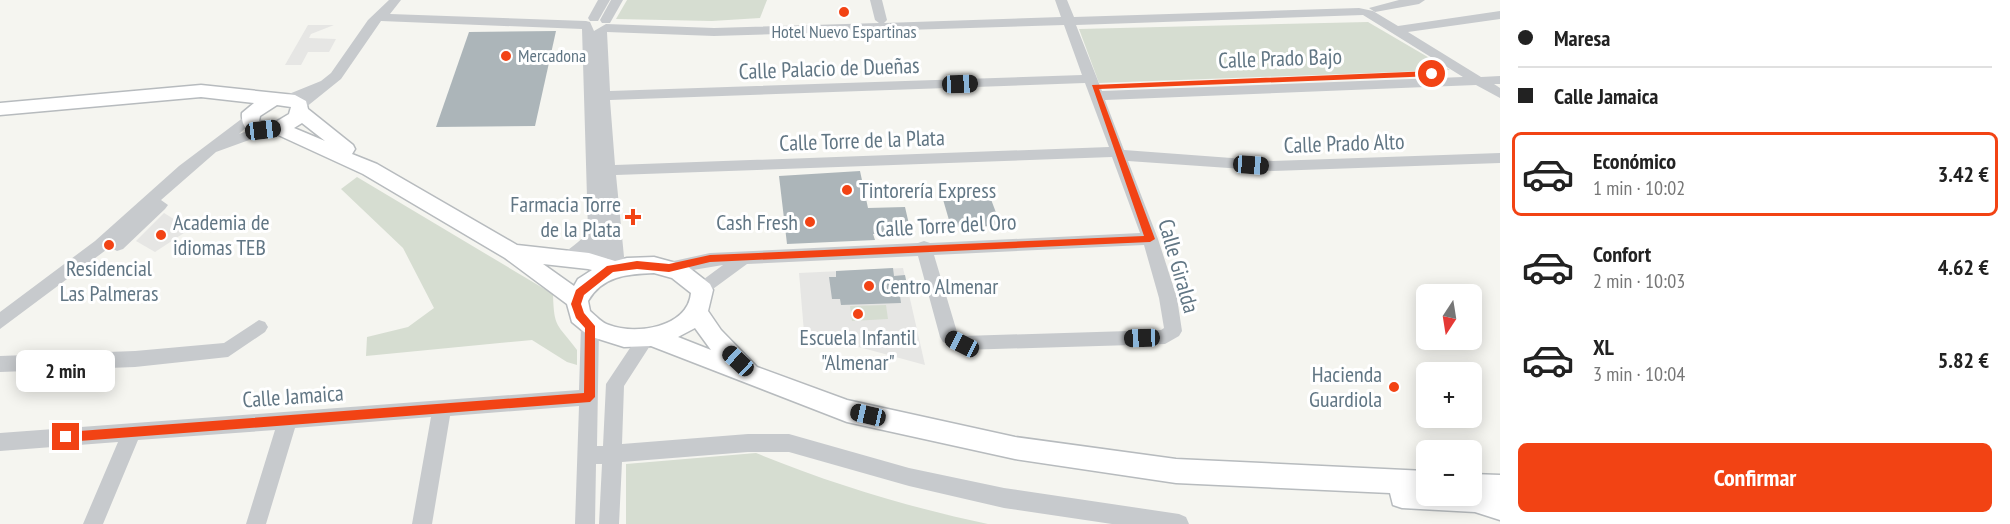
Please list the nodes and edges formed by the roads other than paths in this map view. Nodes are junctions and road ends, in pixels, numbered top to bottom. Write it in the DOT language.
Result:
graph roads {
  1 [pos="395,0"];
  2 [pos="604,0"];
  3 [pos="617,0"];
  4 [pos="876,0"];
  5 [pos="1061,0"];
  6 [pos="1419,0"];
  7 [pos="1364,6"];
  8 [pos="1500,15"];
  9 [pos="378,17"];
  10 [pos="1069,18"];
  11 [pos="881,20"];
  12 [pos="599,25"];
  13 [pos="1400,29"];
  14 [pos="1467,72"];
  15 [pos="1496,84"];
  16 [pos="1095,87"];
  17 [pos="174,94"];
  18 [pos="604,96"];
  19 [pos="290,104"];
  20 [pos="0,109"];
  21 [pos="250,116"];
  22 [pos="270,129"];
  23 [pos="214,148"];
  24 [pos="1118,153"];
  25 [pos="1500,158"];
  26 [pos="370,169"];
  27 [pos="184,170"];
  28 [pos="609,170"];
  29 [pos="596,231"];
  30 [pos="1150,239"];
  31 [pos="924,248"];
  32 [pos="512,252"];
  33 [pos="743,257"];
  34 [pos="567,259"];
  35 [pos="669,268"];
  36 [pos="607,269"];
  37 [pos="702,290"];
  38 [pos="577,300"];
  39 [pos="698,312"];
  40 [pos="0,322"];
  41 [pos="590,326"];
  42 [pos="259,327"];
  43 [pos="0,335"];
  44 [pos="649,338"];
  45 [pos="0,364"];
  46 [pos="751,373"];
  47 [pos="590,397"];
  48 [pos="442,409"];
  49 [pos="288,420"];
  50 [pos="132,432"];
  51 [pos="0,442"];
  52 [pos="611,453"];
  53 [pos="588,456"];
  54 [pos="1176,471"];
  55 [pos="1416,483"];
  56 [pos="1482,486"];
  57 [pos="1500,487"];
  58 [pos="1500,507"];
  59 [pos="93,524"];
  60 [pos="256,524"];
  61 [pos="422,524"];
  62 [pos="585,524"];
  63 [pos="609,524"];
  64 [pos="1179,524"];
  1 -- 9 [label="street"];
  2 -- 12 [label="street"];
  3 -- 12 [label="street"];
  4 -- 11 [label="street"];
  5 -- 10 [label="street, Calle Giralda"];
  6 -- 7 [label="street"];
  7 -- 10 [label="street"];
  7 -- 13 [label="street"];
  8 -- 13 [label="street"];
  9 -- 12 [label="street"];
  9 -- 19 [label="street"];
  10 -- 11 [label="street"];
  10 -- 12 [label="street"];
  10 -- 16 [label="street, Calle Giralda"];
  11 -- 12 [label="street"];
  12 -- 18 [label="street"];
  12 -- 29 [label="street"];
  13 -- 14 [label="street"];
  13 -- 15 [label="street"];
  14 -- 15 [label="street"];
  14 -- 16 [label="street, Calle Prado Bajo"];
  15 -- 16 [label="street, Calle Prado Bajo"];
  16 -- 18 [label="street, Calle Palacio de Dueñas"];
  16 -- 24 [label="street, Calle Giralda"];
  17 -- 19 [label="main road"];
  17 -- 20 [label="main road"];
  17 -- 21 [label="main road"];
  18 -- 28 [label="street"];
  19 -- 21 [label="main road"];
  19 -- 22 [label="main road"];
  19 -- 26 [label="main road"];
  21 -- 22 [label="main road"];
  21 -- 23 [label="street"];
  22 -- 23 [label="street"];
  22 -- 26 [label="main road"];
  23 -- 27 [label="street"];
  24 -- 25 [label="street, Calle Prado Alto"];
  24 -- 28 [label="street, Calle Torre de la Plata"];
  24 -- 30 [label="street, Calle Giralda"];
  26 -- 32 [label="main road"];
  27 -- 40 [label="street"];
  27 -- 43 [label="street"];
  28 -- 36 [label="street"];
  29 -- 34 [label="street"];
  29 -- 36 [label="street"];
  30 -- 31 [label="street, Calle Torre del Oro"];
  30 -- 31 [label="street, Calle Giralda"];
  31 -- 33 [label="street, Calle Torre del Oro"];
  32 -- 34 [label="main road"];
  32 -- 38 [label="main road"];
  33 -- 35 [label="street, Calle Torre del Oro"];
  33 -- 37 [label="street"];
  34 -- 36 [label="main road"];
  35 -- 36 [label="main road"];
  35 -- 37 [label="main road"];
  36 -- 38 [label="main road"];
  37 -- 39 [label="main road"];
  38 -- 41 [label="main road"];
  39 -- 44 [label="main road"];
  39 -- 46 [label="main road"];
  41 -- 44 [label="main road"];
  41 -- 47 [label="street"];
  42 -- 45 [label="street"];
  44 -- 46 [label="main road"];
  44 -- 52 [label="street"];
  46 -- 54 [label="main road"];
  47 -- 48 [label="street, Calle Jamaica"];
  47 -- 53 [label="street"];
  48 -- 49 [label="street, Calle Jamaica"];
  48 -- 61 [label="street"];
  49 -- 50 [label="street, Calle Jamaica"];
  49 -- 60 [label="street"];
  50 -- 51 [label="street, Calle Jamaica"];
  50 -- 59 [label="street"];
  52 -- 53 [label="street"];
  52 -- 63 [label="street"];
  52 -- 64 [label="street"];
  53 -- 62 [label="street"];
  54 -- 55 [label="main road"];
  54 -- 58 [label="main road"];
  56 -- 57 [label="main road"];
}
